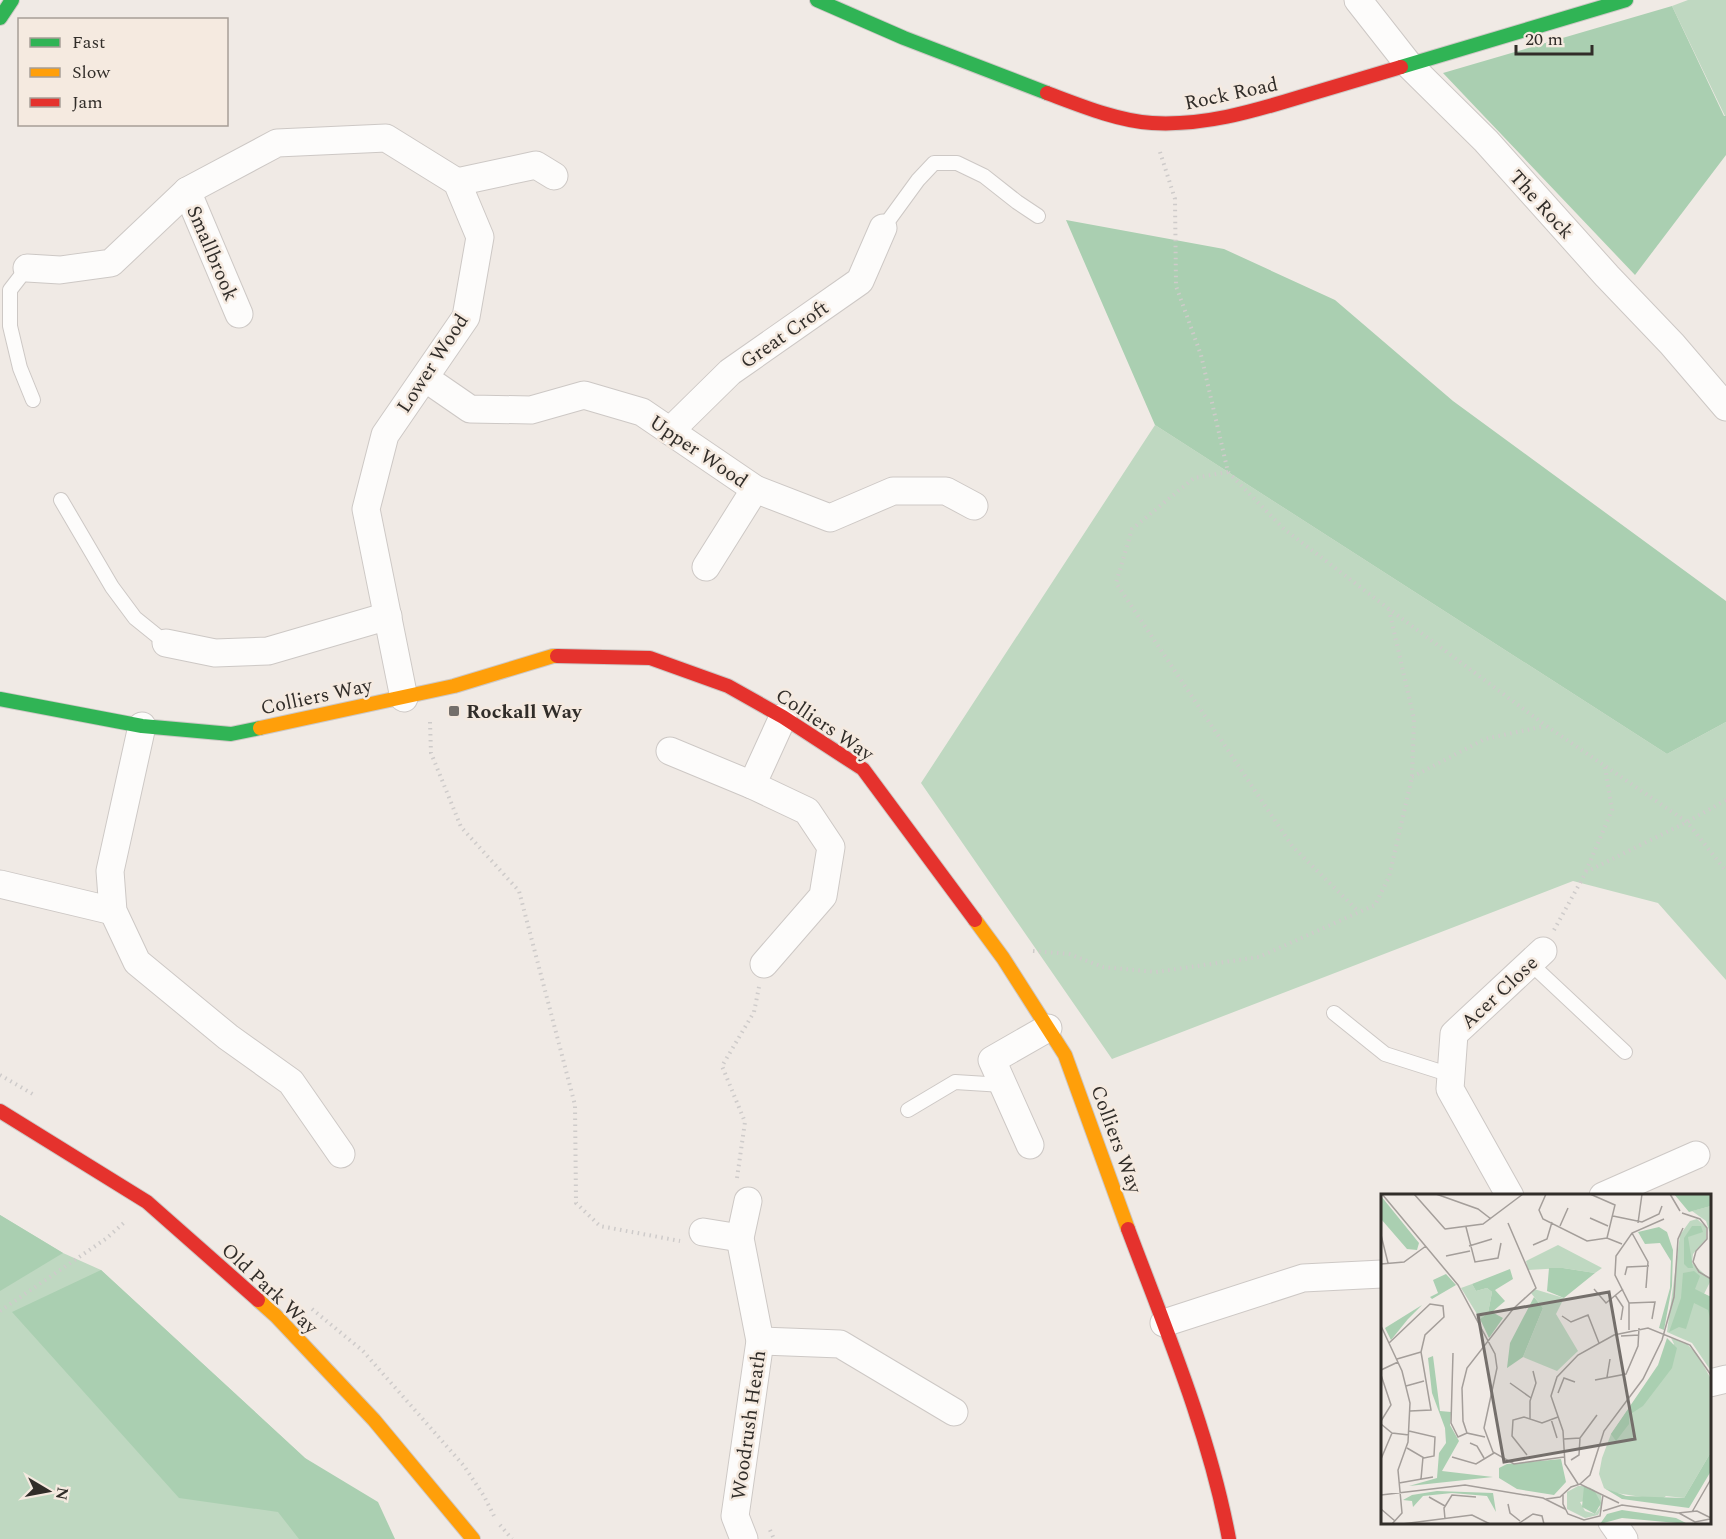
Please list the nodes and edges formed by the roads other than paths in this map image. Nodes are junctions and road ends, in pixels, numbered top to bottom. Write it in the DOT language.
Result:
graph roads {
  1 [pos="12,0"];
  2 [pos="817,0"];
  3 [pos="1358,0"];
  4 [pos="1626,0"];
  5 [pos="0,18"];
  6 [pos="1409,65"];
  7 [pos="554,176"];
  8 [pos="457,182"];
  9 [pos="187,191"];
  10 [pos="1038,216"];
  11 [pos="883,228"];
  12 [pos="27,268"];
  13 [pos="239,314"];
  14 [pos="425,378"];
  15 [pos="33,400"];
  16 [pos="1726,407"];
  17 [pos="670,431"];
  18 [pos="755,489"];
  19 [pos="61,500"];
  20 [pos="974,506"];
  21 [pos="706,567"];
  22 [pos="388,616"];
  23 [pos="166,643"];
  24 [pos="417,695"];
  25 [pos="0,699"];
  26 [pos="783,717"];
  27 [pos="142,726"];
  28 [pos="670,751"];
  29 [pos="752,785"];
  30 [pos="0,884"];
  31 [pos="113,911"];
  32 [pos="1537,957"];
  33 [pos="764,964"];
  34 [pos="1334,1013"];
  35 [pos="1048,1028"];
  36 [pos="1624,1052"];
  37 [pos="1451,1075"];
  38 [pos="1003,1084"];
  39 [pos="908,1110"];
  40 [pos="0,1111"];
  41 [pos="1030,1145"];
  42 [pos="341,1154"];
  43 [pos="1696,1155"];
  44 [pos="1509,1194"];
  45 [pos="1608,1194"];
  46 [pos="748,1201"];
  47 [pos="703,1232"];
  48 [pos="740,1238"];
  49 [pos="1381,1274"];
  50 [pos="1164,1323"];
  51 [pos="760,1341"];
  52 [pos="1726,1379"];
  53 [pos="1711,1383"];
  54 [pos="954,1412"];
  55 [pos="1613,1524"];
  56 [pos="473,1539"];
  57 [pos="744,1539"];
  58 [pos="1229,1539"];
  59 [pos="1624,1539"];
  1 -- 5 [label="street"];
  2 -- 6 [label="street, Rock Road"];
  3 -- 6 [label="street, The Rock"];
  4 -- 6 [label="street, Rock Road"];
  6 -- 16 [label="street, The Rock"];
  7 -- 8 [label="street"];
  8 -- 9 [label="street"];
  8 -- 14 [label="street, Lower Wood"];
  9 -- 12 [label="street"];
  9 -- 13 [label="street, Smallbrook"];
  10 -- 11 [label="lane"];
  11 -- 17 [label="street, Great Croft"];
  12 -- 15 [label="lane"];
  14 -- 17 [label="street, Upper Wood"];
  14 -- 22 [label="street, Lower Wood"];
  17 -- 18 [label="street, Upper Wood"];
  18 -- 20 [label="street, Upper Wood"];
  18 -- 21 [label="street"];
  19 -- 23 [label="lane"];
  22 -- 23 [label="street"];
  22 -- 24 [label="street, Lower Wood"];
  24 -- 26 [label="street, Colliers Way"];
  24 -- 27 [label="street, Colliers Way"];
  25 -- 27 [label="street, Colliers Way"];
  26 -- 29 [label="street"];
  26 -- 35 [label="street, Colliers Way"];
  27 -- 31 [label="street"];
  28 -- 29 [label="street"];
  29 -- 33 [label="street"];
  30 -- 31 [label="street"];
  31 -- 42 [label="street"];
  32 -- 36 [label="lane"];
  32 -- 37 [label="street, Acer Close"];
  34 -- 37 [label="lane"];
  35 -- 38 [label="street"];
  35 -- 50 [label="street, Colliers Way"];
  37 -- 44 [label="street, Acer Close"];
  38 -- 39 [label="lane"];
  38 -- 41 [label="street"];
  40 -- 56 [label="street, Old Park Way"];
  43 -- 45 [label="street"];
  46 -- 48 [label="street, Woodrush Heath"];
  47 -- 48 [label="street"];
  48 -- 51 [label="street, Woodrush Heath"];
  49 -- 50 [label="street"];
  50 -- 58 [label="street, Colliers Way"];
  51 -- 54 [label="street"];
  51 -- 57 [label="street, Woodrush Heath"];
  52 -- 53 [label="street"];
  55 -- 59 [label="street"];
}
